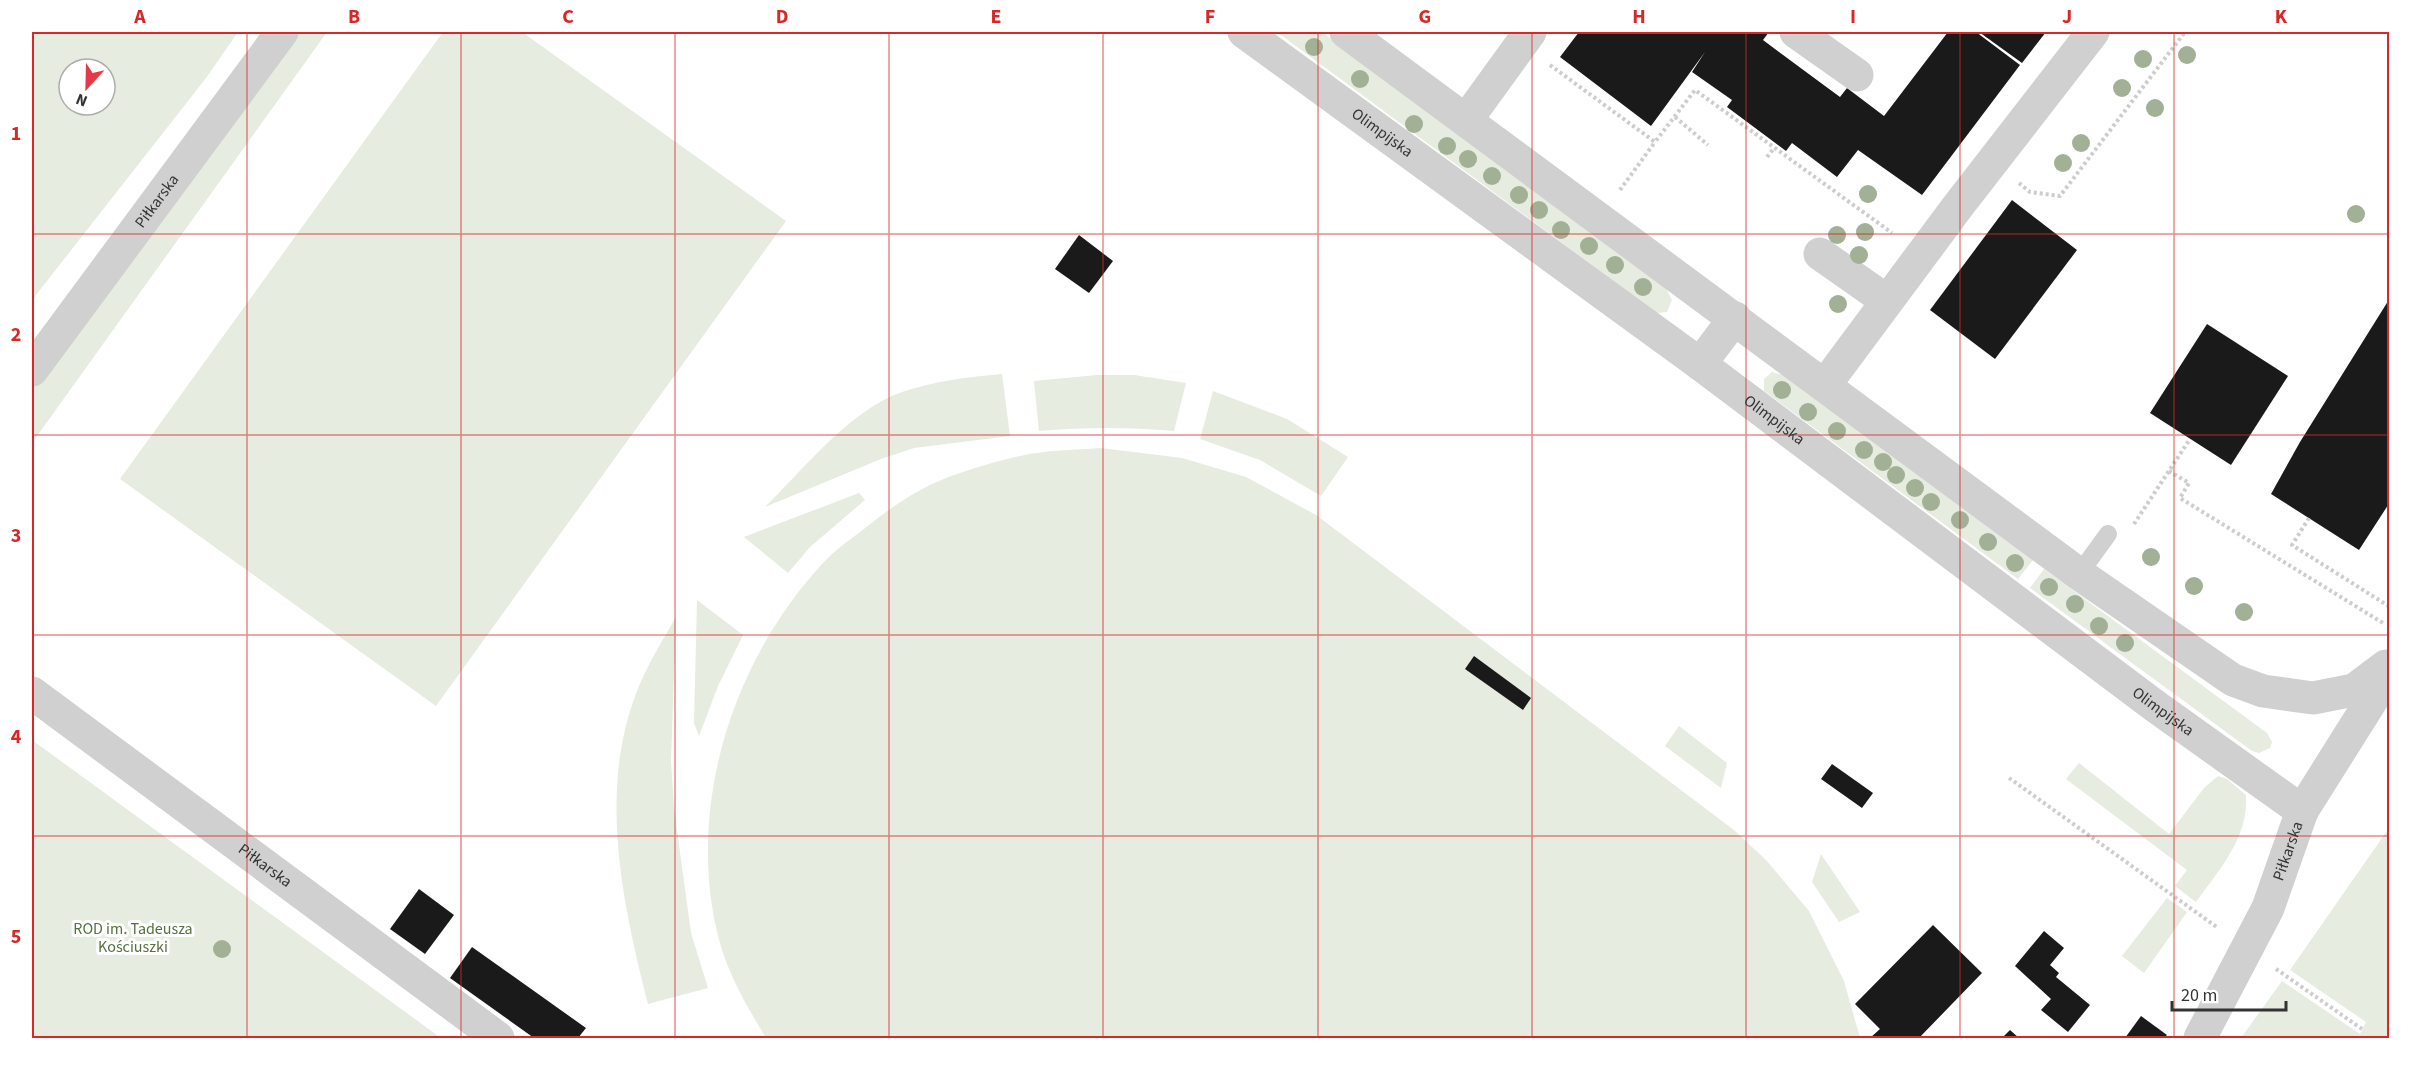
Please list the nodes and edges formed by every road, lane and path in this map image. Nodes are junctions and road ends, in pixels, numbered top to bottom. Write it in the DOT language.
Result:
graph roads {
  1 [pos="282,32"];
  2 [pos="1244,32"];
  3 [pos="1346,32"];
  4 [pos="1796,32"];
  5 [pos="2093,32"];
  6 [pos="2186,32"];
  7 [pos="1523,42"];
  8 [pos="1857,75"];
  9 [pos="1675,117"];
  10 [pos="1467,119"];
  11 [pos="1655,142"];
  12 [pos="1708,144"];
  13 [pos="1774,148"];
  14 [pos="1767,157"];
  15 [pos="2011,178"];
  16 [pos="1620,190"];
  17 [pos="1820,254"];
  18 [pos="1922,255"];
  19 [pos="1887,301"];
  20 [pos="1736,318"];
  21 [pos="1700,364"];
  22 [pos="32,370"];
  23 [pos="1825,386"];
  24 [pos="2190,439"];
  25 [pos="2169,471"];
  26 [pos="2150,501"];
  27 [pos="2309,518"];
  28 [pos="2108,534"];
  29 [pos="2079,574"];
  30 [pos="2390,607"];
  31 [pos="2383,623"];
  32 [pos="2390,663"];
  33 [pos="2390,672"];
  34 [pos="32,693"];
  35 [pos="2009,778"];
  36 [pos="2302,811"];
  37 [pos="2191,908"];
  38 [pos="498,1038"];
  39 [pos="2200,1038"];
  1 -- 22 [label="street, Piłkarska"];
  2 -- 21 [label="street, Olimpijska"];
  3 -- 10 [label="street"];
  4 -- 8 [label="street"];
  5 -- 18 [label="street"];
  6 -- 15 [label="path"];
  7 -- 10 [label="street"];
  7 -- 11 [label="path"];
  9 -- 11 [label="path"];
  9 -- 12 [label="path"];
  9 -- 13 [label="path"];
  10 -- 20 [label="street"];
  11 -- 16 [label="path"];
  13 -- 14 [label="path"];
  13 -- 18 [label="path"];
  17 -- 19 [label="street"];
  18 -- 19 [label="street"];
  19 -- 23 [label="street"];
  20 -- 21 [label="street"];
  20 -- 23 [label="street"];
  21 -- 36 [label="street, Olimpijska"];
  23 -- 29 [label="street"];
  24 -- 25 [label="path"];
  25 -- 26 [label="path"];
  25 -- 31 [label="path"];
  27 -- 30 [label="path"];
  28 -- 29 [label="lane"];
  29 -- 32 [label="street"];
  33 -- 36 [label="street, Piłkarska"];
  34 -- 38 [label="street, Piłkarska"];
  35 -- 37 [label="path"];
  36 -- 39 [label="street, Piłkarska"];
}
